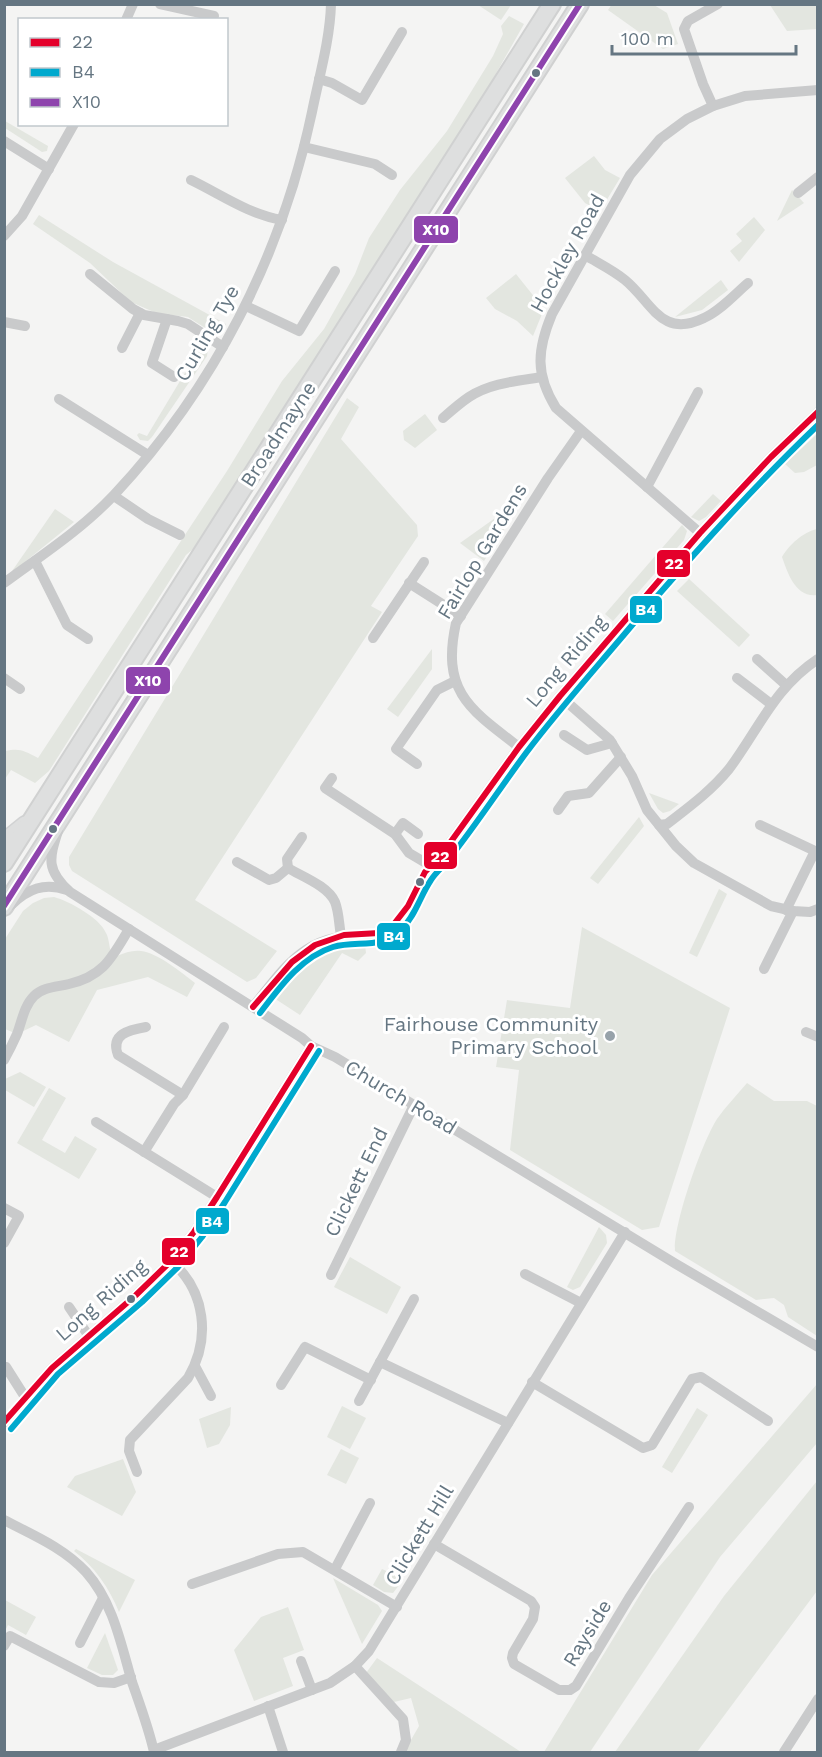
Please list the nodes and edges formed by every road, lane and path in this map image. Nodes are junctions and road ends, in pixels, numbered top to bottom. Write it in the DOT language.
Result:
graph roads {
  1 [pos="133,4"];
  2 [pos="160,4"];
  3 [pos="331,4"];
  4 [pos="552,4"];
  5 [pos="580,4"];
  6 [pos="718,4"];
  7 [pos="214,16"];
  8 [pos="127,18"];
  9 [pos="402,32"];
  10 [pos="319,79"];
  11 [pos="818,90"];
  12 [pos="713,106"];
  13 [pos="73,126"];
  14 [pos="4,141"];
  15 [pos="304,147"];
  16 [pos="49,169"];
  17 [pos="392,175"];
  18 [pos="818,177"];
  19 [pos="191,180"];
  20 [pos="798,193"];
  21 [pos="282,220"];
  22 [pos="4,236"];
  23 [pos="585,255"];
  24 [pos="335,271"];
  25 [pos="90,274"];
  26 [pos="748,283"];
  27 [pos="246,306"];
  28 [pos="140,313"];
  29 [pos="167,320"];
  30 [pos="4,322"];
  31 [pos="25,326"];
  32 [pos="223,347"];
  33 [pos="122,348"];
  34 [pos="542,376"];
  35 [pos="174,377"];
  36 [pos="698,392"];
  37 [pos="59,399"];
  38 [pos="818,412"];
  39 [pos="443,418"];
  40 [pos="581,431"];
  41 [pos="148,455"];
  42 [pos="646,487"];
  43 [pos="114,496"];
  44 [pos="700,533"];
  45 [pos="180,535"];
  46 [pos="35,561"];
  47 [pos="424,562"];
  48 [pos="4,584"];
  49 [pos="409,584"];
  50 [pos="460,616"];
  51 [pos="373,638"];
  52 [pos="88,639"];
  53 [pos="758,659"];
  54 [pos="818,659"];
  55 [pos="4,678"];
  56 [pos="737,678"];
  57 [pos="455,681"];
  58 [pos="786,685"];
  59 [pos="20,689"];
  60 [pos="560,696"];
  61 [pos="771,704"];
  62 [pos="564,735"];
  63 [pos="612,743"];
  64 [pos="519,747"];
  65 [pos="621,757"];
  66 [pos="417,764"];
  67 [pos="332,778"];
  68 [pos="69,806"];
  69 [pos="558,810"];
  70 [pos="38,811"];
  71 [pos="659,825"];
  72 [pos="760,825"];
  73 [pos="395,834"];
  74 [pos="418,834"];
  75 [pos="302,837"];
  76 [pos="4,841"];
  77 [pos="237,862"];
  78 [pos="4,863"];
  79 [pos="288,868"];
  80 [pos="70,892"];
  81 [pos="4,907"];
  82 [pos="818,909"];
  83 [pos="790,911"];
  84 [pos="4,913"];
  85 [pos="129,929"];
  86 [pos="378,934"];
  87 [pos="342,936"];
  88 [pos="764,969"];
  89 [pos="253,1007"];
  90 [pos="146,1027"];
  91 [pos="224,1027"];
  92 [pos="311,1046"];
  93 [pos="4,1060"];
  94 [pos="183,1095"];
  95 [pos="414,1105"];
  96 [pos="96,1122"];
  97 [pos="144,1152"];
  98 [pos="217,1197"];
  99 [pos="4,1208"];
  100 [pos="625,1232"];
  101 [pos="4,1243"];
  102 [pos="171,1261"];
  103 [pos="525,1274"];
  104 [pos="331,1275"];
  105 [pos="414,1299"];
  106 [pos="582,1303"];
  107 [pos="69,1307"];
  108 [pos="88,1335"];
  109 [pos="818,1347"];
  110 [pos="380,1362"];
  111 [pos="195,1366"];
  112 [pos="6,1367"];
  113 [pos="371,1380"];
  114 [pos="532,1382"];
  115 [pos="281,1385"];
  116 [pos="211,1396"];
  117 [pos="25,1397"];
  118 [pos="359,1401"];
  119 [pos="768,1421"];
  120 [pos="4,1423"];
  121 [pos="508,1423"];
  122 [pos="137,1472"];
  123 [pos="370,1503"];
  124 [pos="689,1507"];
  125 [pos="4,1520"];
  126 [pos="434,1544"];
  127 [pos="335,1569"];
  128 [pos="192,1584"];
  129 [pos="103,1598"];
  130 [pos="397,1607"];
  131 [pos="80,1643"];
  132 [pos="4,1646"];
  133 [pos="301,1661"];
  134 [pos="355,1666"];
  135 [pos="131,1677"];
  136 [pos="312,1690"];
  137 [pos="818,1699"];
  138 [pos="268,1706"];
  139 [pos="154,1751"];
  140 [pos="283,1752"];
  141 [pos="401,1752"];
  142 [pos="784,1752"];
  1 -- 8 [label="street"];
  2 -- 7 [label="street"];
  3 -- 10 [label="street, Curling Tye"];
  4 -- 70 [label="main road, Broadmayne"];
  5 -- 68 [label="main road, Broadmayne"];
  6 -- 12 [label="street"];
  9 -- 10 [label="street"];
  10 -- 15 [label="street, Curling Tye"];
  11 -- 12 [label="street, Hockley Road"];
  12 -- 23 [label="street, Hockley Road"];
  13 -- 16 [label="street"];
  14 -- 16 [label="street"];
  15 -- 17 [label="street"];
  15 -- 21 [label="street, Curling Tye"];
  16 -- 22 [label="street"];
  18 -- 20 [label="street"];
  19 -- 21 [label="street"];
  21 -- 27 [label="street, Curling Tye"];
  23 -- 26 [label="street"];
  23 -- 34 [label="street, Hockley Road"];
  24 -- 27 [label="street"];
  25 -- 28 [label="street"];
  27 -- 32 [label="street, Curling Tye"];
  28 -- 29 [label="street"];
  28 -- 33 [label="street"];
  29 -- 32 [label="street"];
  29 -- 35 [label="street"];
  30 -- 31 [label="street"];
  32 -- 41 [label="street, Curling Tye"];
  34 -- 39 [label="street"];
  34 -- 40 [label="street, Hockley Road"];
  36 -- 42 [label="street"];
  37 -- 41 [label="street"];
  38 -- 44 [label="street, Long Riding"];
  40 -- 42 [label="street, Hockley Road"];
  40 -- 50 [label="street, Fairlop Gardens"];
  41 -- 43 [label="street, Curling Tye"];
  42 -- 44 [label="street, Hockley Road"];
  43 -- 45 [label="street"];
  43 -- 46 [label="street, Curling Tye"];
  44 -- 60 [label="street, Long Riding"];
  46 -- 48 [label="street, Curling Tye"];
  46 -- 52 [label="street"];
  47 -- 49 [label="street"];
  49 -- 50 [label="street"];
  49 -- 51 [label="street"];
  50 -- 57 [label="street, Fairlop Gardens"];
  53 -- 58 [label="street"];
  54 -- 58 [label="street"];
  55 -- 59 [label="street"];
  56 -- 61 [label="street"];
  57 -- 64 [label="street, Fairlop Gardens"];
  57 -- 66 [label="street"];
  58 -- 61 [label="street"];
  60 -- 63 [label="street"];
  60 -- 64 [label="street, Long Riding"];
  61 -- 71 [label="street"];
  62 -- 63 [label="street"];
  63 -- 65 [label="street"];
  64 -- 73 [label="street, Long Riding"];
  65 -- 69 [label="street"];
  65 -- 71 [label="street"];
  67 -- 73 [label="street"];
  68 -- 80 [label="street, Church Road"];
  68 -- 81 [label="main road, Broadmayne"];
  70 -- 76 [label="street"];
  70 -- 78 [label="main road, Broadmayne"];
  71 -- 83 [label="street"];
  72 -- 83 [label="street"];
  73 -- 74 [label="street"];
  75 -- 79 [label="street"];
  77 -- 79 [label="street"];
  79 -- 87 [label="street"];
  80 -- 84 [label="street"];
  80 -- 85 [label="street, Church Road"];
  82 -- 83 [label="street"];
  83 -- 88 [label="street"];
  85 -- 89 [label="street, Church Road"];
  85 -- 93 [label="street"];
  86 -- 87 [label="street"];
  87 -- 89 [label="street"];
  89 -- 92 [label="street, Church Road"];
  90 -- 94 [label="street"];
  91 -- 94 [label="street"];
  92 -- 95 [label="street, Church Road"];
  92 -- 98 [label="street, Long Riding"];
  94 -- 97 [label="street"];
  95 -- 100 [label="street, Church Road"];
  95 -- 104 [label="street, Clickett End"];
  96 -- 97 [label="street"];
  97 -- 98 [label="street"];
  98 -- 102 [label="street, Long Riding"];
  99 -- 101 [label="street"];
  100 -- 106 [label="street, Clickett Hill"];
  100 -- 109 [label="street, Church Road"];
  102 -- 108 [label="street, Long Riding"];
  102 -- 111 [label="street"];
  103 -- 106 [label="street"];
  105 -- 110 [label="street"];
  106 -- 114 [label="street, Clickett Hill"];
  107 -- 108 [label="street"];
  108 -- 117 [label="street, Long Riding"];
  110 -- 113 [label="street"];
  110 -- 121 [label="street"];
  111 -- 116 [label="street"];
  111 -- 122 [label="street"];
  112 -- 117 [label="street"];
  113 -- 115 [label="street"];
  113 -- 118 [label="street"];
  114 -- 119 [label="street"];
  114 -- 121 [label="street, Clickett Hill"];
  117 -- 120 [label="street, Long Riding"];
  121 -- 126 [label="street, Clickett Hill"];
  123 -- 127 [label="street"];
  124 -- 126 [label="street, Rayside"];
  125 -- 129 [label="street"];
  126 -- 130 [label="street, Clickett Hill"];
  127 -- 128 [label="street"];
  127 -- 130 [label="street"];
  129 -- 131 [label="street"];
  129 -- 135 [label="street"];
  130 -- 134 [label="street, Clickett Hill"];
  132 -- 135 [label="street"];
  133 -- 136 [label="street"];
  134 -- 136 [label="street, Clickett Hill"];
  134 -- 141 [label="street"];
  135 -- 139 [label="street"];
  136 -- 138 [label="street, Clickett Hill"];
  137 -- 142 [label="street"];
  138 -- 139 [label="street, Clickett Hill"];
  138 -- 140 [label="street"];
}
